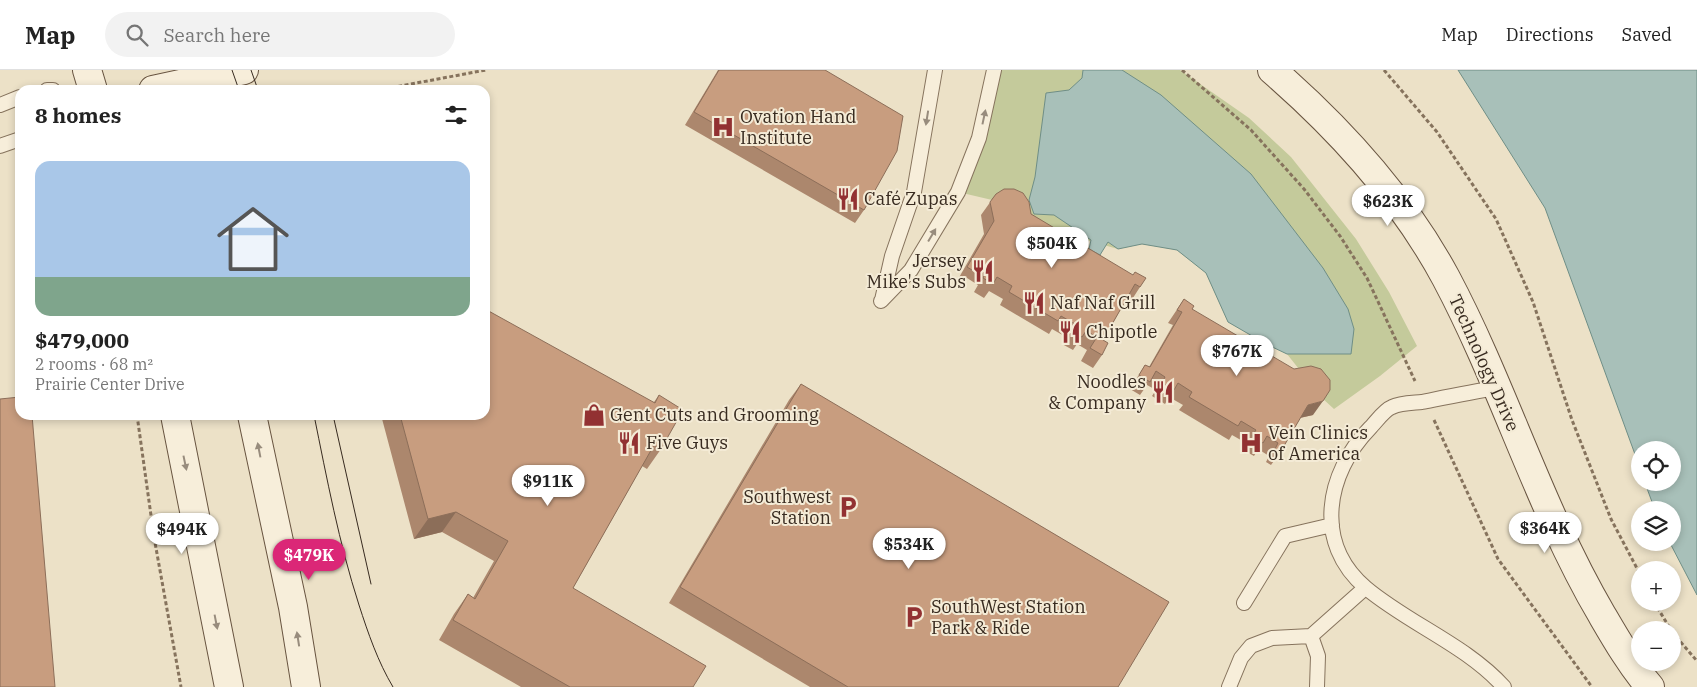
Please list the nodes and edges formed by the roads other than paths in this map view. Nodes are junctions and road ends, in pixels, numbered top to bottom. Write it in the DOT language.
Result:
graph roads {
  1 [pos="87,70"];
  2 [pos="244,70"];
  3 [pos="934,70"];
  4 [pos="994,70"];
  5 [pos="1272,70"];
  6 [pos="164,84"];
  7 [pos="92,85"];
  8 [pos="15,99"];
  9 [pos="0,105"];
  10 [pos="15,140"];
  11 [pos="0,146"];
  12 [pos="1496,388"];
  13 [pos="176,420"];
  14 [pos="253,420"];
  15 [pos="1332,525"];
  16 [pos="1365,588"];
  17 [pos="1244,603"];
  18 [pos="1311,636"];
  19 [pos="228,687"];
  20 [pos="306,687"];
  21 [pos="1229,687"];
  22 [pos="1317,687"];
  23 [pos="1504,687"];
  24 [pos="1650,687"];
  1 -- 7 [label="street"];
  2 -- 6 [label="street"];
  3 -- 4 [label="lane, one-way"];
  5 -- 12 [label="street, Technology Drive"];
  8 -- 9 [label="lane"];
  10 -- 11 [label="lane"];
  12 -- 15 [label="lane"];
  12 -- 24 [label="street, Technology Drive"];
  13 -- 19 [label="street, one-way"];
  20 -- 14 [label="street, one-way"];
  15 -- 16 [label="lane"];
  15 -- 17 [label="lane"];
  16 -- 18 [label="lane"];
  16 -- 23 [label="lane"];
  18 -- 21 [label="lane"];
  18 -- 22 [label="lane"];
}
